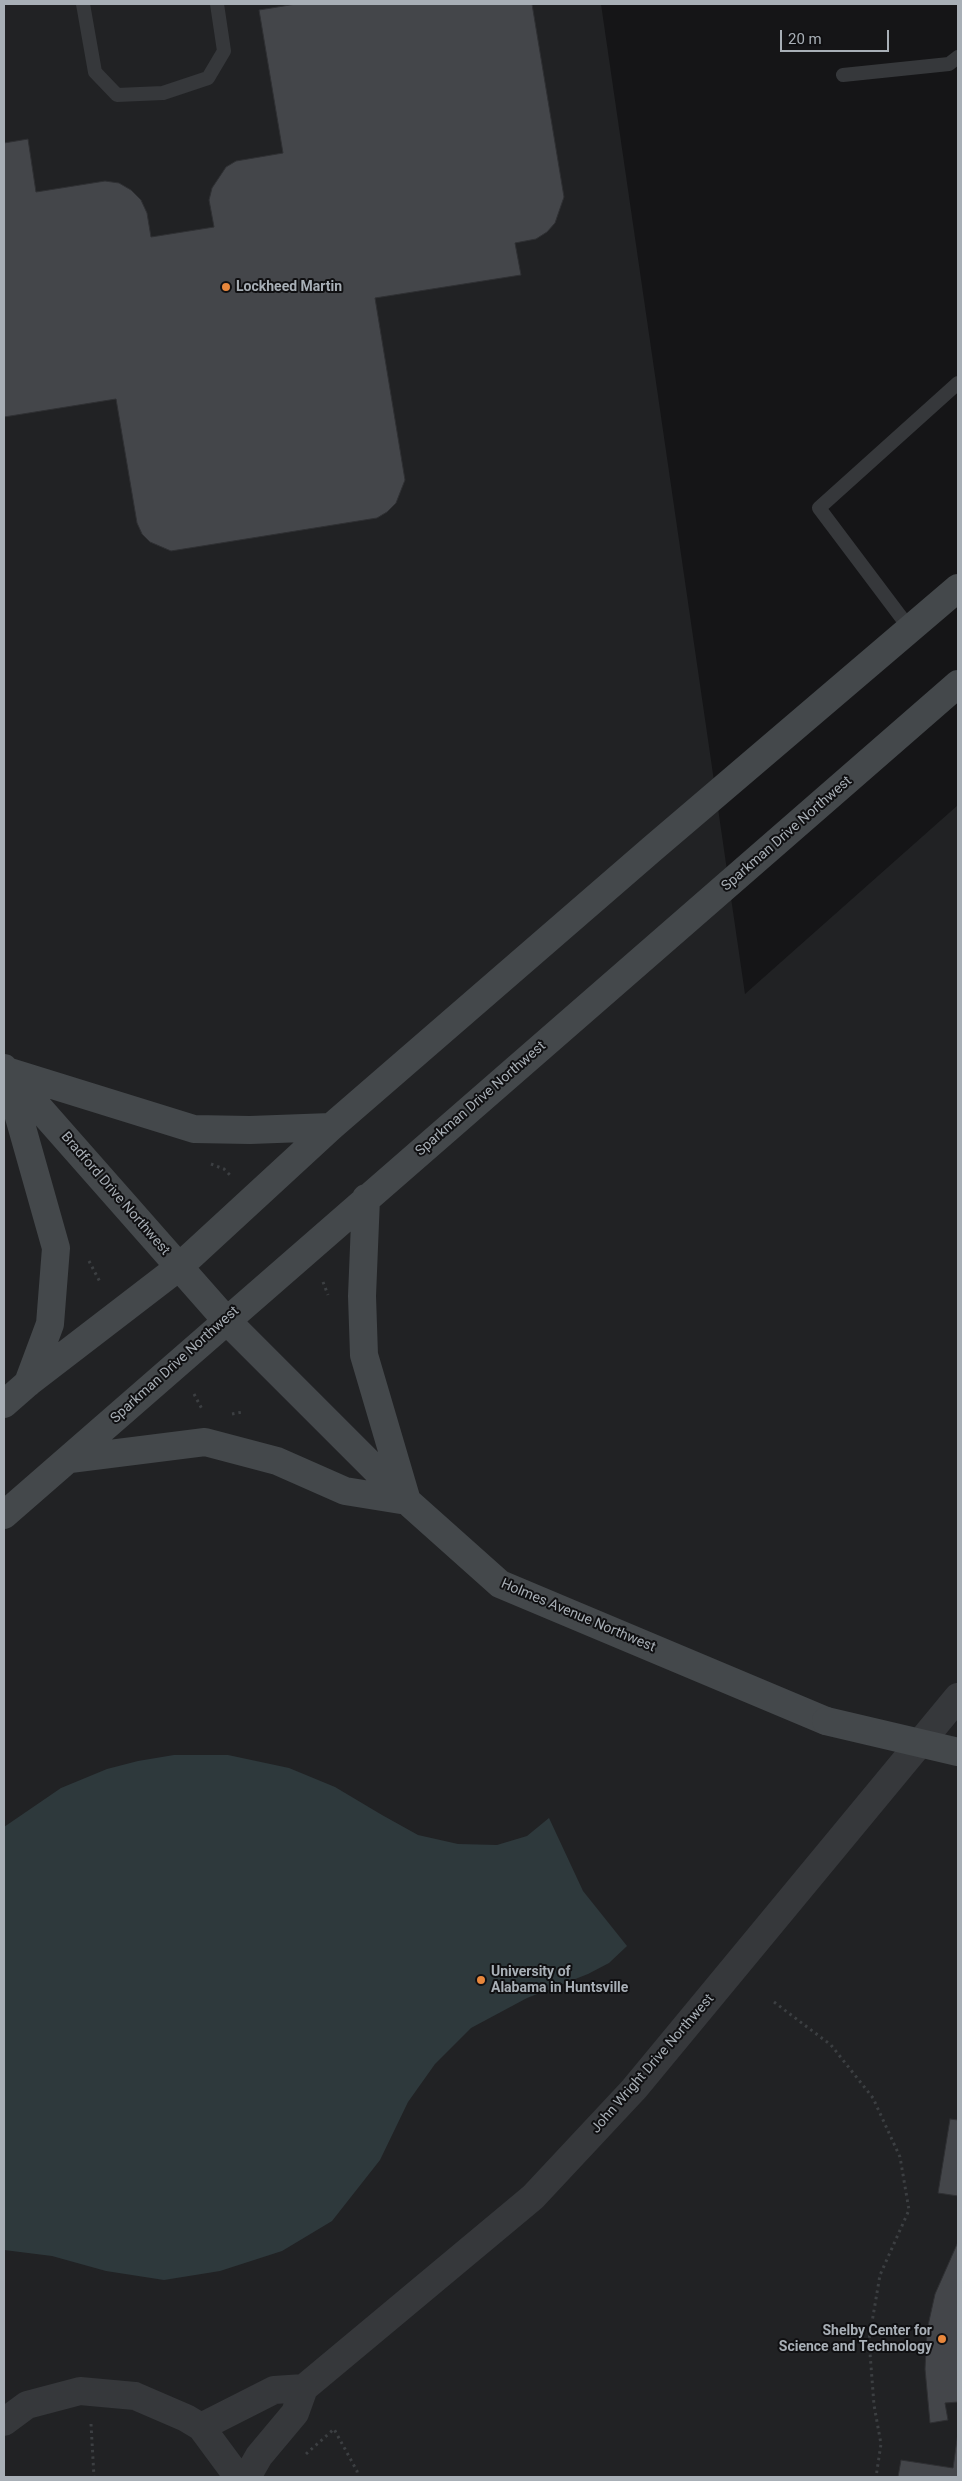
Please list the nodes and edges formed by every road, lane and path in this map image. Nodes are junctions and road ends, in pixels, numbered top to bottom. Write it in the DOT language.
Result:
graph roads {
  1 [pos="83,4"];
  2 [pos="217,4"];
  3 [pos="958,57"];
  4 [pos="844,75"];
  5 [pos="958,383"];
  6 [pos="958,588"];
  7 [pos="910,629"];
  8 [pos="958,684"];
  9 [pos="5,1070"];
  10 [pos="331,1126"];
  11 [pos="206,1162"];
  12 [pos="234,1178"];
  13 [pos="366,1198"];
  14 [pos="86,1256"];
  15 [pos="179,1267"];
  16 [pos="103,1287"];
  17 [pos="226,1320"];
  18 [pos="28,1382"];
  19 [pos="4,1404"];
  20 [pos="70,1459"];
  21 [pos="407,1501"];
  22 [pos="4,1515"];
  23 [pos="958,1697"];
  24 [pos="958,1752"];
  25 [pos="774,2002"];
  26 [pos="304,2388"];
  27 [pos="91,2418"];
  28 [pos="4,2422"];
  29 [pos="201,2427"];
  30 [pos="299,2460"];
  31 [pos="94,2477"];
  32 [pos="238,2477"];
  33 [pos="247,2477"];
  34 [pos="358,2477"];
  35 [pos="876,2477"];
  1 -- 2 [label="lane"];
  3 -- 4 [label="lane"];
  5 -- 7 [label="lane"];
  6 -- 7 [label="main road"];
  7 -- 10 [label="main road"];
  8 -- 13 [label="main road, Sparkman Drive Northwest"];
  9 -- 10 [label="main road"];
  9 -- 15 [label="main road, Bradford Drive Northwest"];
  9 -- 18 [label="main road"];
  10 -- 15 [label="main road"];
  11 -- 12 [label="path"];
  13 -- 17 [label="main road, Sparkman Drive Northwest"];
  13 -- 21 [label="main road"];
  14 -- 16 [label="path"];
  15 -- 17 [label="main road, Bradford Drive Northwest"];
  15 -- 18 [label="main road"];
  17 -- 20 [label="main road, Sparkman Drive Northwest"];
  17 -- 21 [label="main road, Holmes Avenue Northwest"];
  18 -- 19 [label="main road"];
  20 -- 21 [label="main road"];
  20 -- 22 [label="main road, Sparkman Drive Northwest"];
  21 -- 24 [label="main road, Holmes Avenue Northwest, bridge"];
  23 -- 26 [label="street, John Wright Drive Northwest"];
  25 -- 35 [label="path"];
  26 -- 29 [label="street"];
  26 -- 33 [label="street"];
  27 -- 31 [label="path"];
  28 -- 29 [label="street"];
  29 -- 32 [label="street"];
  30 -- 34 [label="path"];
}
